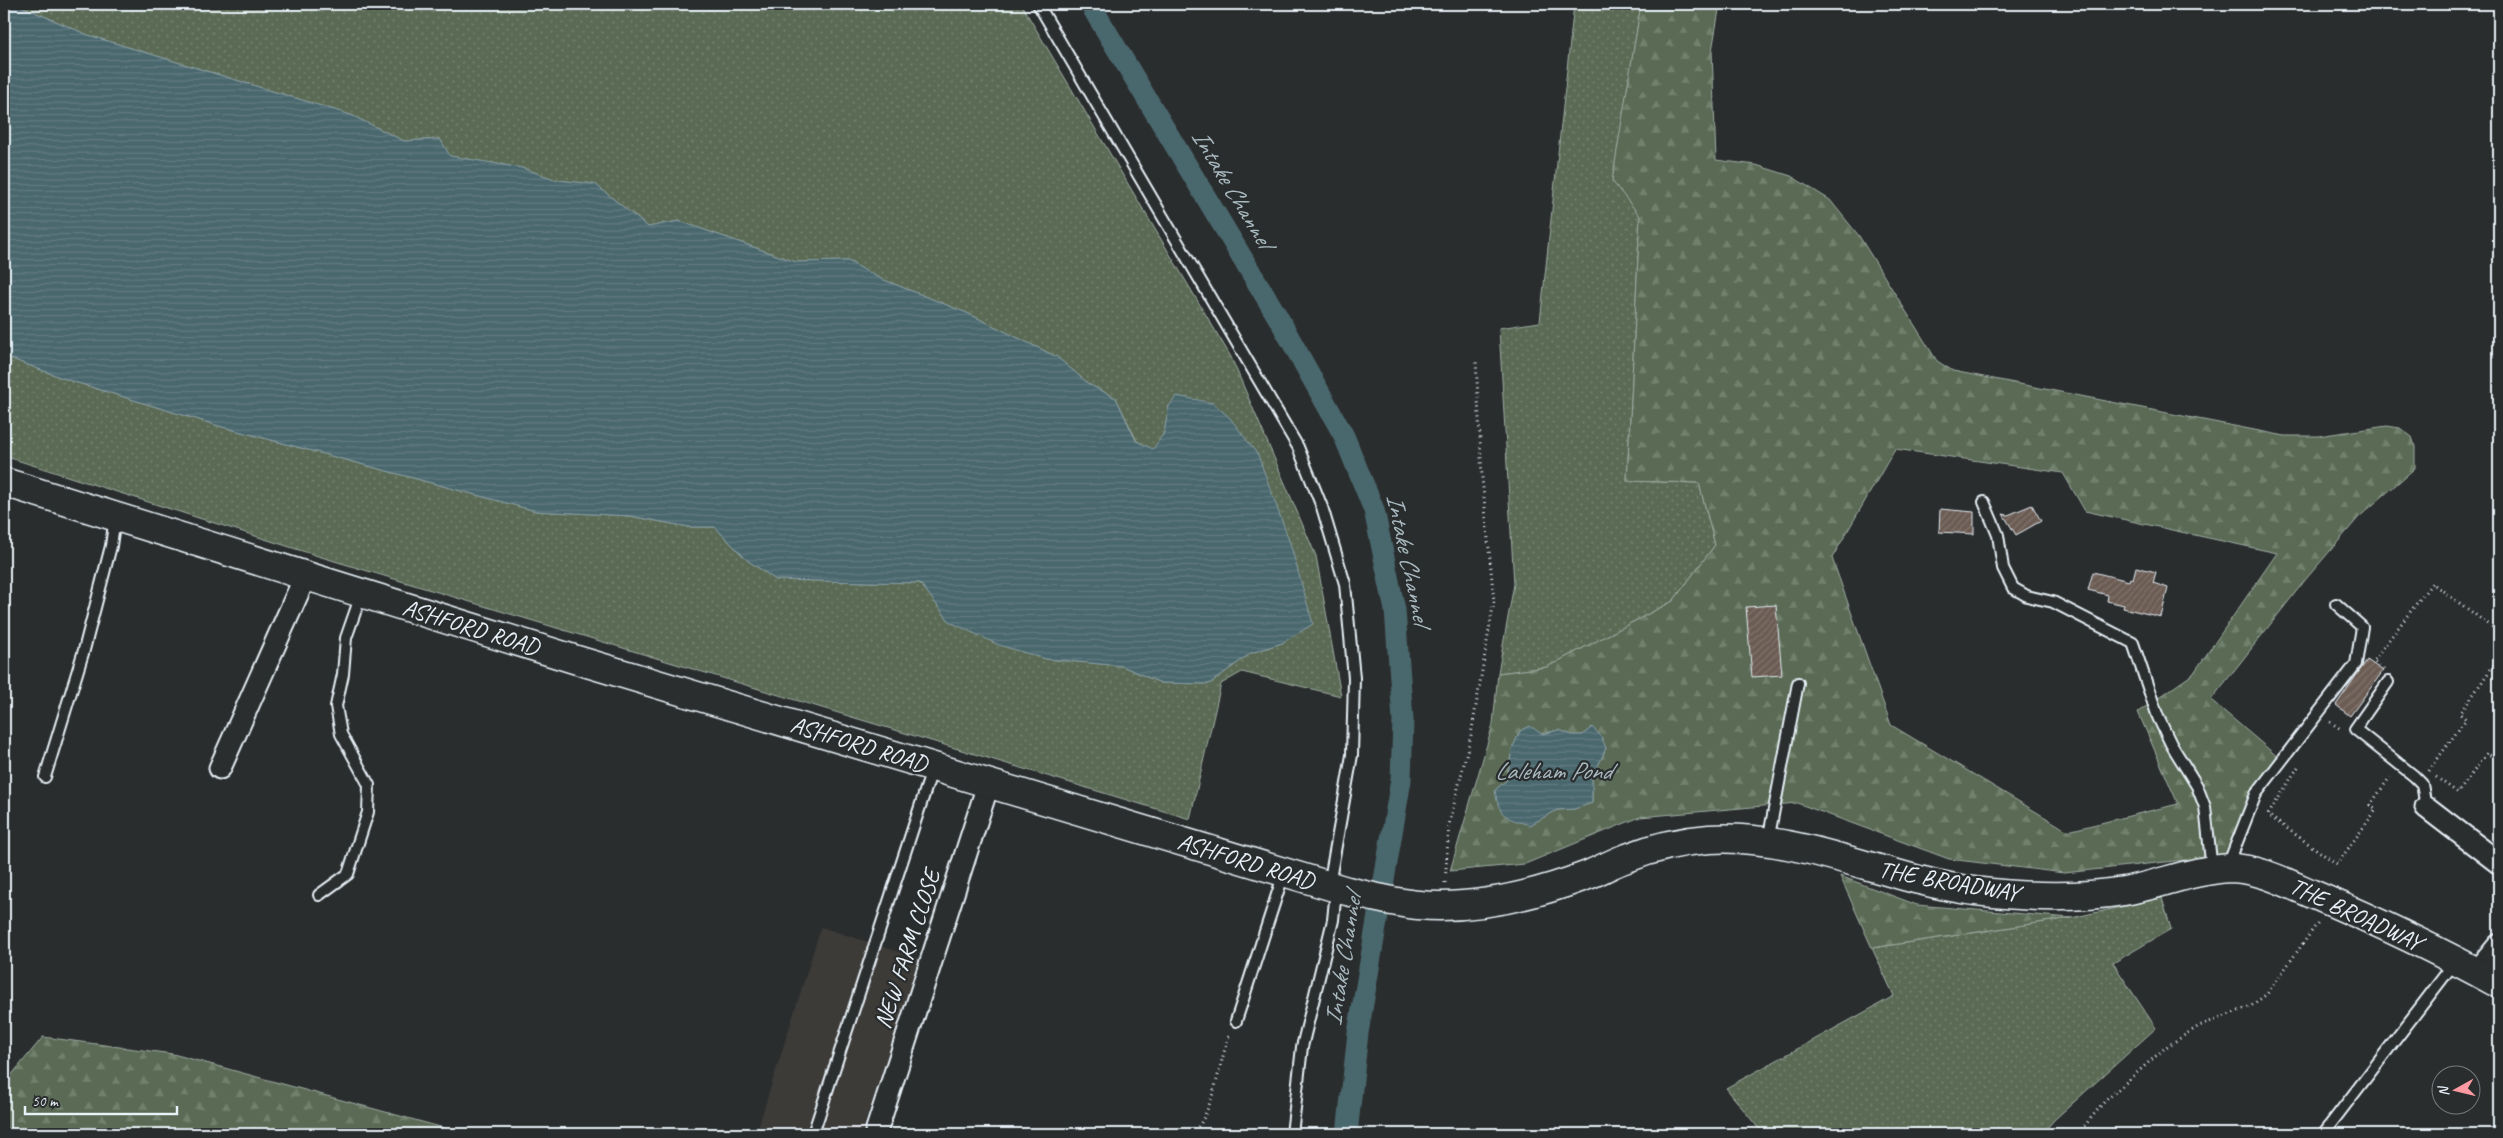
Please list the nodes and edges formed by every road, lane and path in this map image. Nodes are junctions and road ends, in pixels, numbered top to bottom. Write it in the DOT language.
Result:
graph roads {
  1 [pos="1038,4"];
  2 [pos="1476,360"];
  3 [pos="4,482"];
  4 [pos="1984,502"];
  5 [pos="115,516"];
  6 [pos="305,577"];
  7 [pos="362,594"];
  8 [pos="2336,604"];
  9 [pos="2499,632"];
  10 [pos="2499,657"];
  11 [pos="1798,682"];
  12 [pos="2388,682"];
  13 [pos="2323,728"];
  14 [pos="2355,729"];
  15 [pos="2499,750"];
  16 [pos="2303,760"];
  17 [pos="2399,764"];
  18 [pos="934,766"];
  19 [pos="220,768"];
  20 [pos="45,777"];
  21 [pos="988,782"];
  22 [pos="2426,807"];
  23 [pos="1768,842"];
  24 [pos="2499,863"];
  25 [pos="2219,870"];
  26 [pos="1284,873"];
  27 [pos="1337,889"];
  28 [pos="319,895"];
  29 [pos="2332,902"];
  30 [pos="1414,905"];
  31 [pos="1442,906"];
  32 [pos="2499,945"];
  33 [pos="2477,973"];
  34 [pos="1236,1021"];
  35 [pos="876,1132"];
  36 [pos="813,1134"];
  37 [pos="1191,1134"];
  38 [pos="1292,1134"];
  39 [pos="2078,1134"];
  40 [pos="2323,1134"];
  1 -- 27 [label="lane"];
  2 -- 31 [label="path"];
  3 -- 5 [label="main road, ASHFORD ROAD"];
  4 -- 25 [label="lane"];
  5 -- 6 [label="main road, ASHFORD ROAD"];
  5 -- 20 [label="lane"];
  6 -- 7 [label="main road, ASHFORD ROAD"];
  6 -- 19 [label="street"];
  7 -- 18 [label="main road, ASHFORD ROAD"];
  7 -- 28 [label="lane"];
  8 -- 25 [label="lane"];
  9 -- 12 [label="path"];
  10 -- 15 [label="path"];
  11 -- 23 [label="lane"];
  12 -- 14 [label="lane"];
  13 -- 14 [label="path"];
  14 -- 17 [label="lane"];
  16 -- 17 [label="path"];
  17 -- 22 [label="lane"];
  18 -- 21 [label="main road, ASHFORD ROAD"];
  18 -- 36 [label="lane"];
  21 -- 26 [label="main road, ASHFORD ROAD"];
  21 -- 35 [label="street, NEW FARM CLOSE"];
  22 -- 24 [label="street"];
  23 -- 25 [label="main road, THE BROADWAY"];
  23 -- 31 [label="main road, THE BROADWAY"];
  25 -- 29 [label="main road, THE BROADWAY"];
  26 -- 27 [label="main road, ASHFORD ROAD"];
  26 -- 34 [label="lane"];
  27 -- 30 [label="main road, ASHFORD ROAD"];
  27 -- 38 [label="lane"];
  29 -- 33 [label="main road, THE BROADWAY"];
  29 -- 39 [label="path"];
  30 -- 31 [label="main road, THE BROADWAY"];
  32 -- 33 [label="street"];
  33 -- 40 [label="lane"];
  34 -- 37 [label="path"];
}
